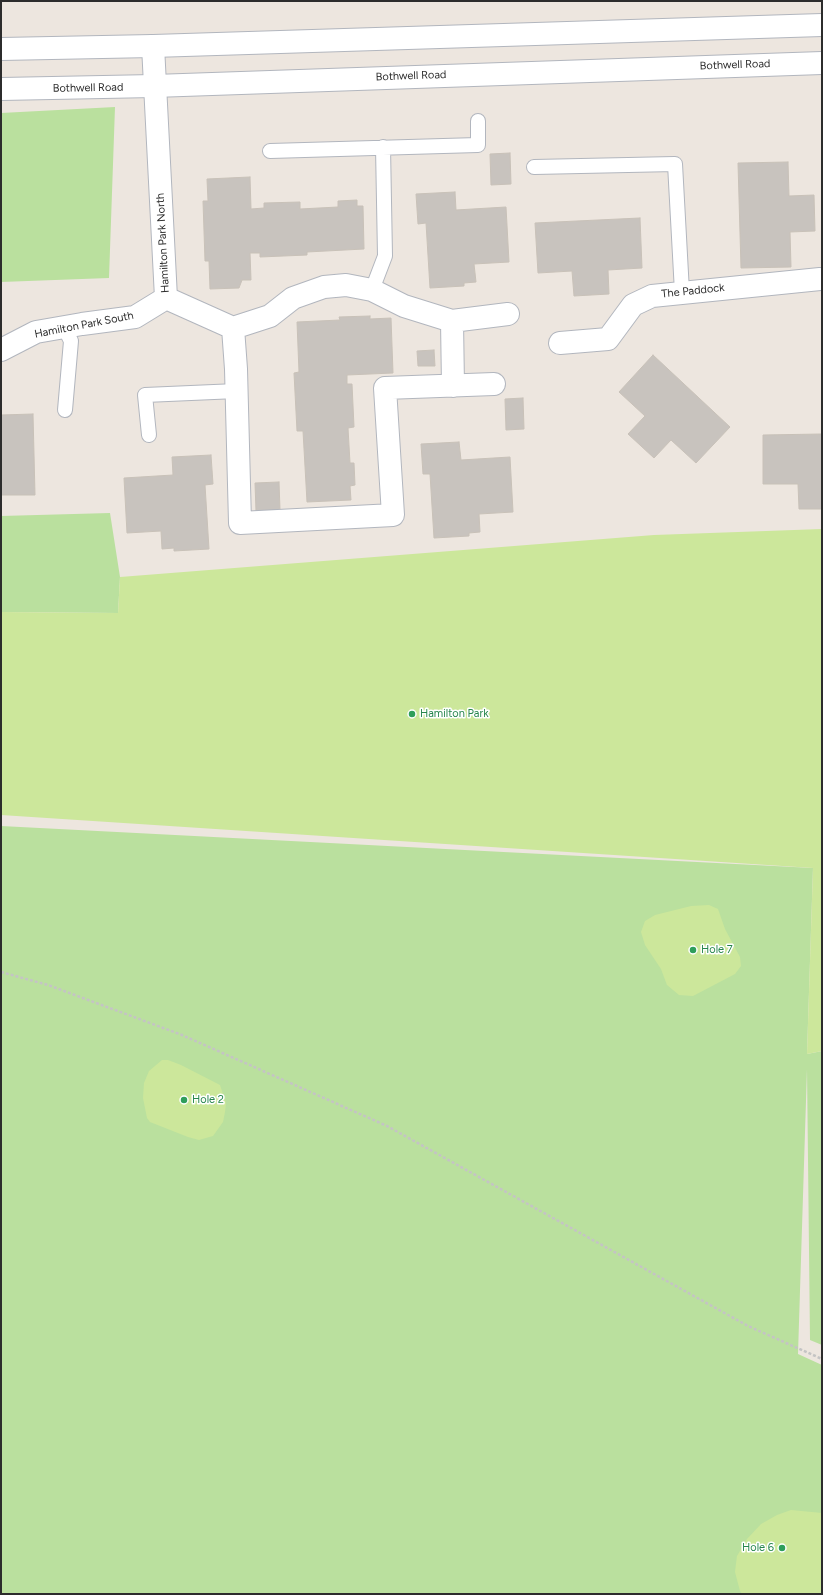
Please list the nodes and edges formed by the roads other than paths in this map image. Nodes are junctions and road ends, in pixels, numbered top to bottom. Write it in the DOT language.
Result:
graph roads {
  1 [pos="822,25"];
  2 [pos="153,46"];
  3 [pos="1,49"];
  4 [pos="822,62"];
  5 [pos="154,86"];
  6 [pos="1,89"];
  7 [pos="478,121"];
  8 [pos="383,147"];
  9 [pos="270,151"];
  10 [pos="534,167"];
  11 [pos="821,276"];
  12 [pos="372,290"];
  13 [pos="682,292"];
  14 [pos="166,298"];
  15 [pos="508,314"];
  16 [pos="452,321"];
  17 [pos="64,327"];
  18 [pos="233,328"];
  19 [pos="560,343"];
  20 [pos="1,350"];
  21 [pos="494,384"];
  22 [pos="453,386"];
  23 [pos="237,391"];
  24 [pos="65,410"];
  25 [pos="149,435"];
  1 -- 2 [label="street"];
  2 -- 3 [label="street"];
  2 -- 5 [label="street, Hamilton Park North"];
  4 -- 5 [label="street, Bothwell Road"];
  5 -- 6 [label="street, Bothwell Road"];
  5 -- 14 [label="street, Hamilton Park North"];
  7 -- 8 [label="lane"];
  8 -- 9 [label="lane"];
  8 -- 12 [label="lane"];
  10 -- 13 [label="lane"];
  11 -- 13 [label="street, The Paddock"];
  12 -- 16 [label="street"];
  12 -- 18 [label="street"];
  13 -- 19 [label="street, The Paddock"];
  14 -- 17 [label="street, Hamilton Park South"];
  14 -- 18 [label="street, Hamilton Park North"];
  15 -- 16 [label="street"];
  16 -- 22 [label="street"];
  17 -- 20 [label="street, Hamilton Park South"];
  17 -- 24 [label="lane"];
  18 -- 23 [label="street"];
  21 -- 22 [label="street"];
  22 -- 23 [label="street"];
  23 -- 25 [label="lane"];
}
